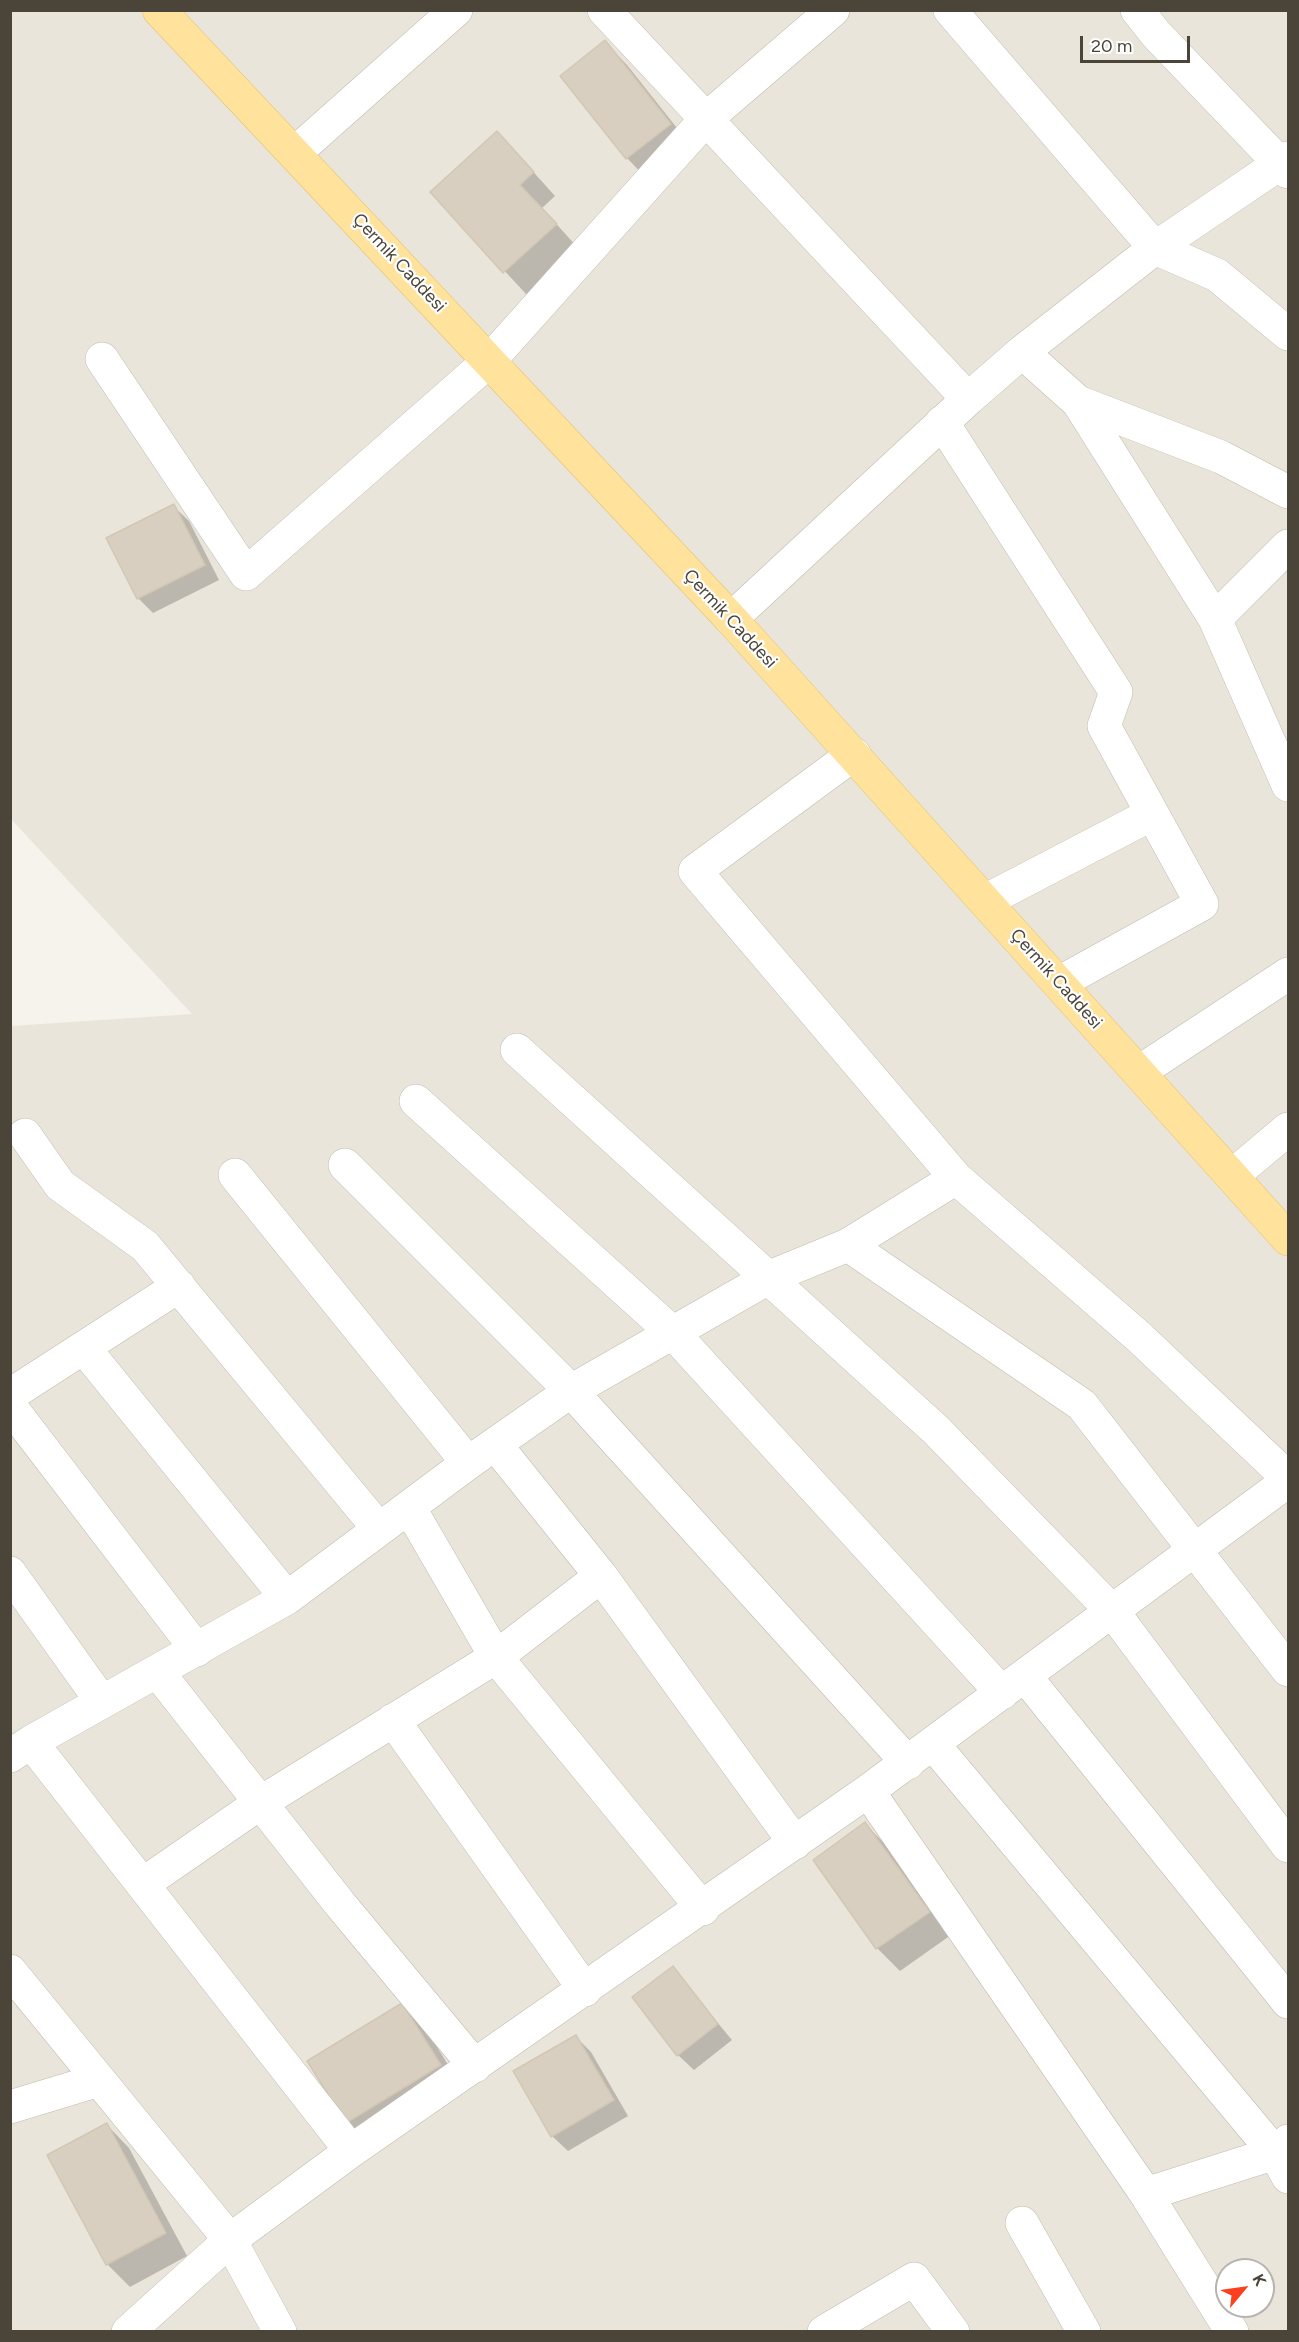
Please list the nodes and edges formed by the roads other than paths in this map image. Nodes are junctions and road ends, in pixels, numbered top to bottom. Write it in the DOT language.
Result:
graph roads {
  1 [pos="159,10"];
  2 [pos="456,10"];
  3 [pos="604,10"];
  4 [pos="833,10"];
  5 [pos="950,10"];
  6 [pos="1137,10"];
  7 [pos="798,21"];
  8 [pos="706,119"];
  9 [pos="295,153"];
  10 [pos="1286,166"];
  11 [pos="1155,248"];
  12 [pos="1288,334"];
  13 [pos="1022,351"];
  14 [pos="102,360"];
  15 [pos="490,360"];
  16 [pos="968,399"];
  17 [pos="1078,402"];
  18 [pos="942,422"];
  19 [pos="1288,492"];
  20 [pos="1288,546"];
  21 [pos="731,619"];
  22 [pos="1215,619"];
  23 [pos="854,754"];
  24 [pos="1288,785"];
  25 [pos="1152,814"];
  26 [pos="985,901"];
  27 [pos="1288,974"];
  28 [pos="1059,983"];
  29 [pos="517,1050"];
  30 [pos="1139,1072"];
  31 [pos="416,1101"];
  32 [pos="1288,1129"];
  33 [pos="25,1135"];
  34 [pos="345,1165"];
  35 [pos="235,1175"];
  36 [pos="1232,1176"];
  37 [pos="956,1178"];
  38 [pos="1288,1239"];
  39 [pos="848,1245"];
  40 [pos="770,1277"];
  41 [pos="179,1286"];
  42 [pos="674,1334"];
  43 [pos="84,1347"];
  44 [pos="571,1391"];
  45 [pos="10,1395"];
  46 [pos="10,1406"];
  47 [pos="495,1444"];
  48 [pos="468,1463"];
  49 [pos="1288,1480"];
  50 [pos="409,1507"];
  51 [pos="379,1528"];
  52 [pos="1197,1549"];
  53 [pos="10,1573"];
  54 [pos="601,1576"];
  55 [pos="287,1598"];
  56 [pos="1113,1612"];
  57 [pos="197,1650"];
  58 [pos="496,1657"];
  59 [pos="1288,1670"];
  60 [pos="157,1671"];
  61 [pos="1014,1685"];
  62 [pos="102,1702"];
  63 [pos="393,1720"];
  64 [pos="21,1749"];
  65 [pos="920,1753"];
  66 [pos="868,1791"];
  67 [pos="260,1803"];
  68 [pos="795,1844"];
  69 [pos="1288,1846"];
  70 [pos="143,1884"];
  71 [pos="703,1909"];
  72 [pos="10,1971"];
  73 [pos="585,1990"];
  74 [pos="1288,2002"];
  75 [pos="475,2066"];
  76 [pos="99,2080"];
  77 [pos="10,2107"];
  78 [pos="351,2151"];
  79 [pos="1284,2157"];
  80 [pos="1146,2194"];
  81 [pos="1022,2223"];
  82 [pos="230,2240"];
  83 [pos="828,2330"];
  84 [pos="128,2331"];
  85 [pos="280,2331"];
  86 [pos="953,2331"];
  87 [pos="1084,2331"];
  88 [pos="1232,2331"];
  1 -- 9 [label="main road, Çermik Caddesi"];
  2 -- 9 [label="street"];
  3 -- 8 [label="street"];
  4 -- 7 [label="street"];
  5 -- 11 [label="street"];
  6 -- 10 [label="street"];
  7 -- 8 [label="street"];
  8 -- 15 [label="street"];
  8 -- 16 [label="street"];
  9 -- 15 [label="main road, Çermik Caddesi"];
  10 -- 11 [label="street"];
  11 -- 12 [label="street"];
  11 -- 13 [label="street"];
  13 -- 16 [label="street"];
  13 -- 17 [label="street"];
  14 -- 15 [label="street"];
  15 -- 21 [label="main road, Çermik Caddesi"];
  16 -- 18 [label="street"];
  17 -- 19 [label="street"];
  17 -- 22 [label="street"];
  18 -- 21 [label="street"];
  18 -- 25 [label="street"];
  20 -- 22 [label="street"];
  21 -- 23 [label="main road, Çermik Caddesi"];
  22 -- 24 [label="street"];
  23 -- 26 [label="main road, Çermik Caddesi"];
  23 -- 37 [label="street"];
  25 -- 26 [label="street"];
  25 -- 28 [label="street"];
  26 -- 28 [label="main road, Çermik Caddesi"];
  27 -- 30 [label="street"];
  28 -- 30 [label="main road, Çermik Caddesi"];
  29 -- 40 [label="street"];
  30 -- 36 [label="main road, Çermik Caddesi"];
  31 -- 42 [label="street"];
  32 -- 36 [label="street"];
  33 -- 41 [label="street"];
  34 -- 44 [label="street"];
  35 -- 48 [label="street"];
  36 -- 38 [label="main road, Çermik Caddesi"];
  37 -- 39 [label="street"];
  37 -- 49 [label="street"];
  39 -- 40 [label="street"];
  39 -- 52 [label="street"];
  40 -- 42 [label="street"];
  40 -- 56 [label="street"];
  41 -- 43 [label="street"];
  41 -- 51 [label="street"];
  42 -- 44 [label="street"];
  42 -- 61 [label="street"];
  43 -- 45 [label="street"];
  43 -- 55 [label="street"];
  44 -- 47 [label="street"];
  44 -- 65 [label="street"];
  46 -- 57 [label="street"];
  47 -- 48 [label="street"];
  47 -- 54 [label="street"];
  48 -- 50 [label="street"];
  49 -- 52 [label="street"];
  50 -- 51 [label="street"];
  50 -- 58 [label="street"];
  51 -- 55 [label="street"];
  52 -- 56 [label="street"];
  52 -- 59 [label="street"];
  53 -- 62 [label="street"];
  54 -- 58 [label="street"];
  54 -- 68 [label="street"];
  55 -- 57 [label="street"];
  56 -- 61 [label="street"];
  56 -- 69 [label="street"];
  57 -- 60 [label="street"];
  58 -- 63 [label="street"];
  58 -- 71 [label="street"];
  60 -- 62 [label="street"];
  60 -- 67 [label="street"];
  61 -- 65 [label="street"];
  61 -- 74 [label="street"];
  62 -- 64 [label="street"];
  63 -- 67 [label="street"];
  63 -- 73 [label="street"];
  64 -- 70 [label="street"];
  65 -- 66 [label="street"];
  65 -- 79 [label="street"];
  66 -- 68 [label="street"];
  66 -- 80 [label="street"];
  67 -- 70 [label="street"];
  67 -- 75 [label="street"];
  68 -- 71 [label="street"];
  70 -- 78 [label="street"];
  71 -- 73 [label="street"];
  72 -- 76 [label="street"];
  73 -- 75 [label="street"];
  75 -- 78 [label="street"];
  76 -- 77 [label="street"];
  76 -- 82 [label="street"];
  78 -- 82 [label="street"];
  79 -- 80 [label="street"];
  80 -- 88 [label="street"];
  81 -- 87 [label="street"];
  82 -- 84 [label="street"];
  82 -- 85 [label="street"];
  83 -- 86 [label="street"];
}
